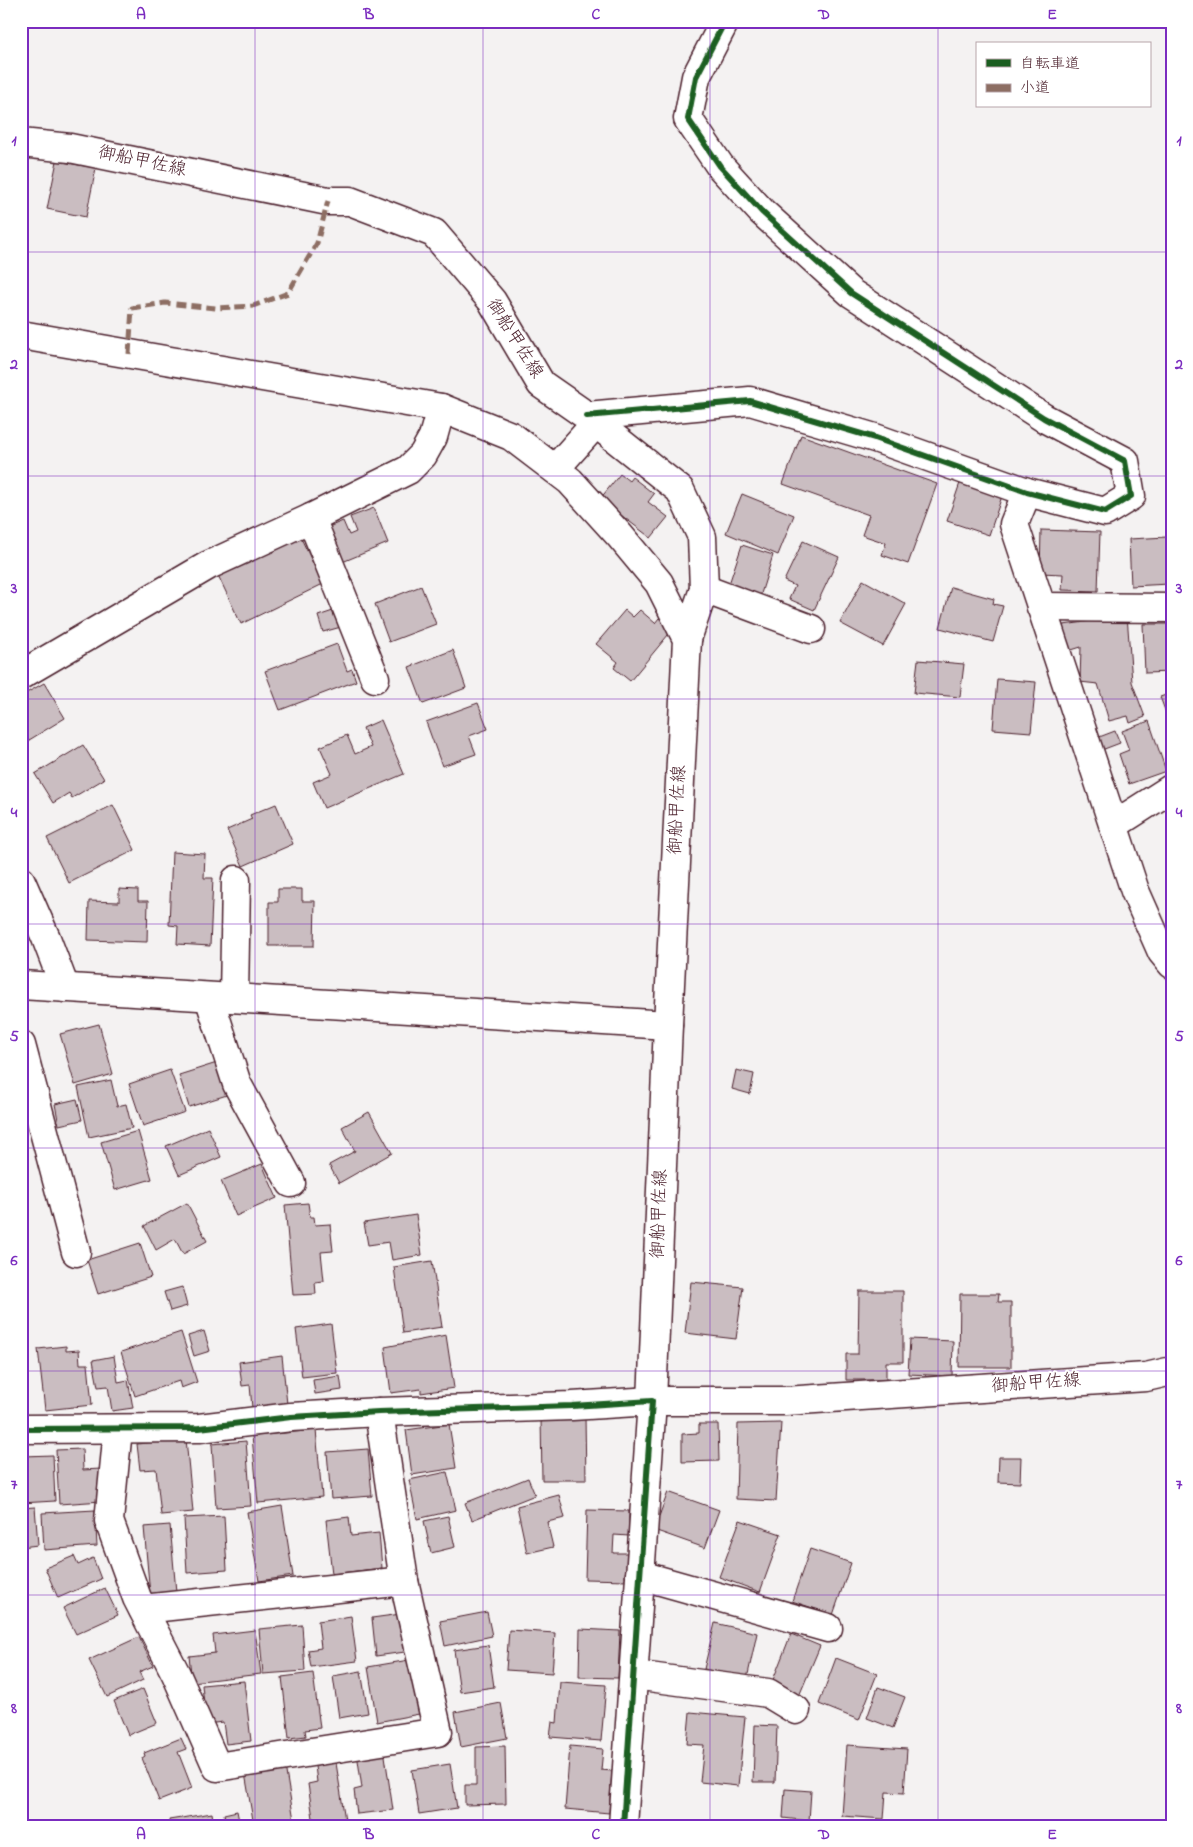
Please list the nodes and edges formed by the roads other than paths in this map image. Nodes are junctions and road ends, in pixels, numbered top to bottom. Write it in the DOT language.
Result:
graph roads {
  1 [pos="725,21"];
  2 [pos="21,143"];
  3 [pos="21,335"];
  4 [pos="441,408"];
  5 [pos="592,419"];
  6 [pos="555,469"];
  7 [pos="1027,492"];
  8 [pos="311,518"];
  9 [pos="704,589"];
  10 [pos="1042,607"];
  11 [pos="1172,608"];
  12 [pos="811,629"];
  13 [pos="687,639"];
  14 [pos="21,675"];
  15 [pos="375,678"];
  16 [pos="1172,788"];
  17 [pos="1114,825"];
  18 [pos="236,880"];
  19 [pos="21,881"];
  20 [pos="1172,964"];
  21 [pos="21,985"];
  22 [pos="65,988"];
  23 [pos="222,998"];
  24 [pos="668,1025"];
  25 [pos="21,1045"];
  26 [pos="291,1183"];
  27 [pos="76,1252"];
  28 [pos="1172,1371"];
  29 [pos="652,1400"];
  30 [pos="379,1412"];
  31 [pos="21,1429"];
  32 [pos="118,1429"];
  33 [pos="640,1575"];
  34 [pos="404,1580"];
  35 [pos="143,1609"];
  36 [pos="828,1628"];
  37 [pos="634,1675"];
  38 [pos="796,1710"];
  39 [pos="624,1826"];
  1 -- 7 [label="street"];
  2 -- 5 [label="street, 御船甲佐線"];
  3 -- 4 [label="street"];
  4 -- 6 [label="street"];
  4 -- 8 [label="street"];
  5 -- 6 [label="street"];
  5 -- 7 [label="street"];
  5 -- 9 [label="street, 御船甲佐線"];
  6 -- 13 [label="street"];
  7 -- 10 [label="street"];
  8 -- 14 [label="street"];
  8 -- 15 [label="street"];
  9 -- 12 [label="street"];
  9 -- 13 [label="street, 御船甲佐線"];
  10 -- 11 [label="street"];
  10 -- 17 [label="street"];
  13 -- 24 [label="street, 御船甲佐線"];
  16 -- 17 [label="street"];
  17 -- 20 [label="street"];
  18 -- 23 [label="street"];
  19 -- 22 [label="street"];
  21 -- 22 [label="street"];
  22 -- 23 [label="street"];
  23 -- 24 [label="street"];
  23 -- 26 [label="street"];
  24 -- 29 [label="street, 御船甲佐線"];
  25 -- 27 [label="street"];
  28 -- 29 [label="street, 御船甲佐線"];
  29 -- 30 [label="street"];
  29 -- 33 [label="street"];
  30 -- 32 [label="street"];
  30 -- 34 [label="street"];
  31 -- 32 [label="street"];
  32 -- 35 [label="street"];
  33 -- 36 [label="street"];
  33 -- 37 [label="street"];
  34 -- 35 [label="street"];
  34 -- 35 [label="street"];
  37 -- 38 [label="street"];
  37 -- 39 [label="street"];
}
